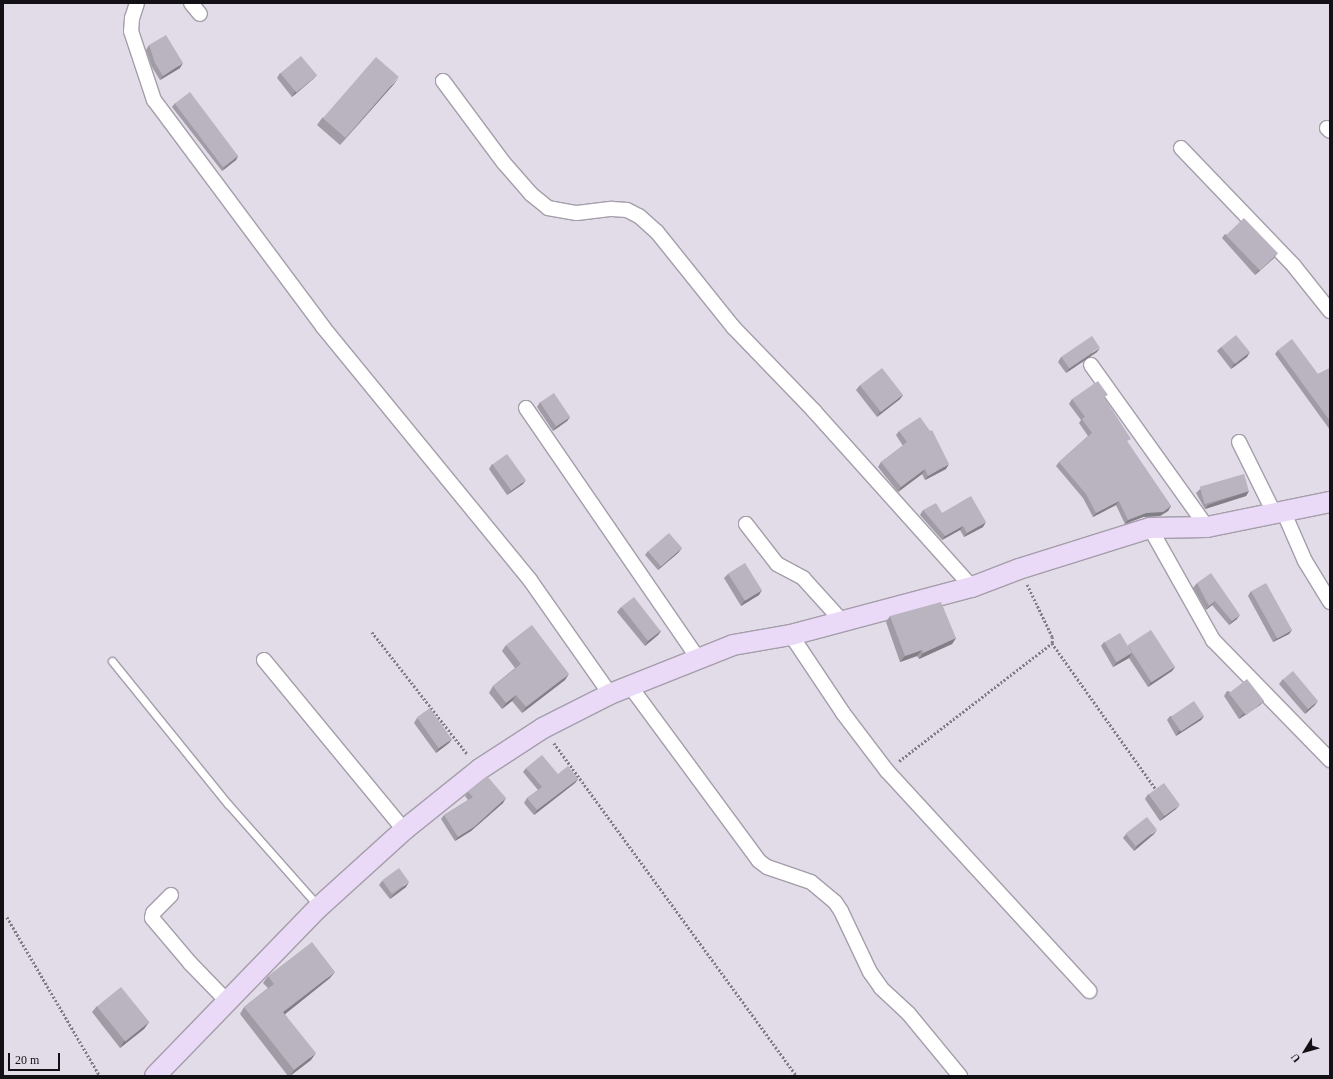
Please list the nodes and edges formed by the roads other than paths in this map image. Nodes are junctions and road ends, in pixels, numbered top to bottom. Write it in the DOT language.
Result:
graph roads {
  1 [pos="137,3"];
  2 [pos="190,3"];
  3 [pos="200,14"];
  4 [pos="443,80"];
  5 [pos="1181,148"];
  6 [pos="1330,310"];
  7 [pos="1091,365"];
  8 [pos="526,408"];
  9 [pos="1238,442"];
  10 [pos="1330,502"];
  11 [pos="1279,514"];
  12 [pos="746,524"];
  13 [pos="1207,527"];
  14 [pos="1150,528"];
  15 [pos="972,587"];
  16 [pos="1330,602"];
  17 [pos="842,621"];
  18 [pos="790,635"];
  19 [pos="264,660"];
  20 [pos="699,660"];
  21 [pos="112,661"];
  22 [pos="630,686"];
  23 [pos="610,694"];
  24 [pos="1330,760"];
  25 [pos="404,830"];
  26 [pos="171,895"];
  27 [pos="319,907"];
  28 [pos="1089,991"];
  29 [pos="226,1000"];
  30 [pos="155,1076"];
  31 [pos="960,1076"];
  1 -- 23 [label="street"];
  2 -- 3 [label="street"];
  4 -- 15 [label="street"];
  5 -- 6 [label="street"];
  7 -- 13 [label="street"];
  8 -- 20 [label="street"];
  9 -- 11 [label="street"];
  10 -- 11 [label="main road"];
  11 -- 13 [label="main road"];
  11 -- 16 [label="street"];
  12 -- 17 [label="street"];
  13 -- 14 [label="main road"];
  14 -- 15 [label="main road"];
  14 -- 24 [label="street"];
  15 -- 17 [label="main road"];
  17 -- 18 [label="main road"];
  18 -- 20 [label="main road"];
  18 -- 28 [label="street"];
  19 -- 25 [label="street"];
  20 -- 22 [label="main road"];
  21 -- 27 [label="lane"];
  22 -- 23 [label="main road"];
  22 -- 31 [label="street"];
  23 -- 25 [label="main road"];
  25 -- 27 [label="main road"];
  26 -- 29 [label="street"];
  27 -- 29 [label="main road"];
  29 -- 30 [label="main road"];
}
